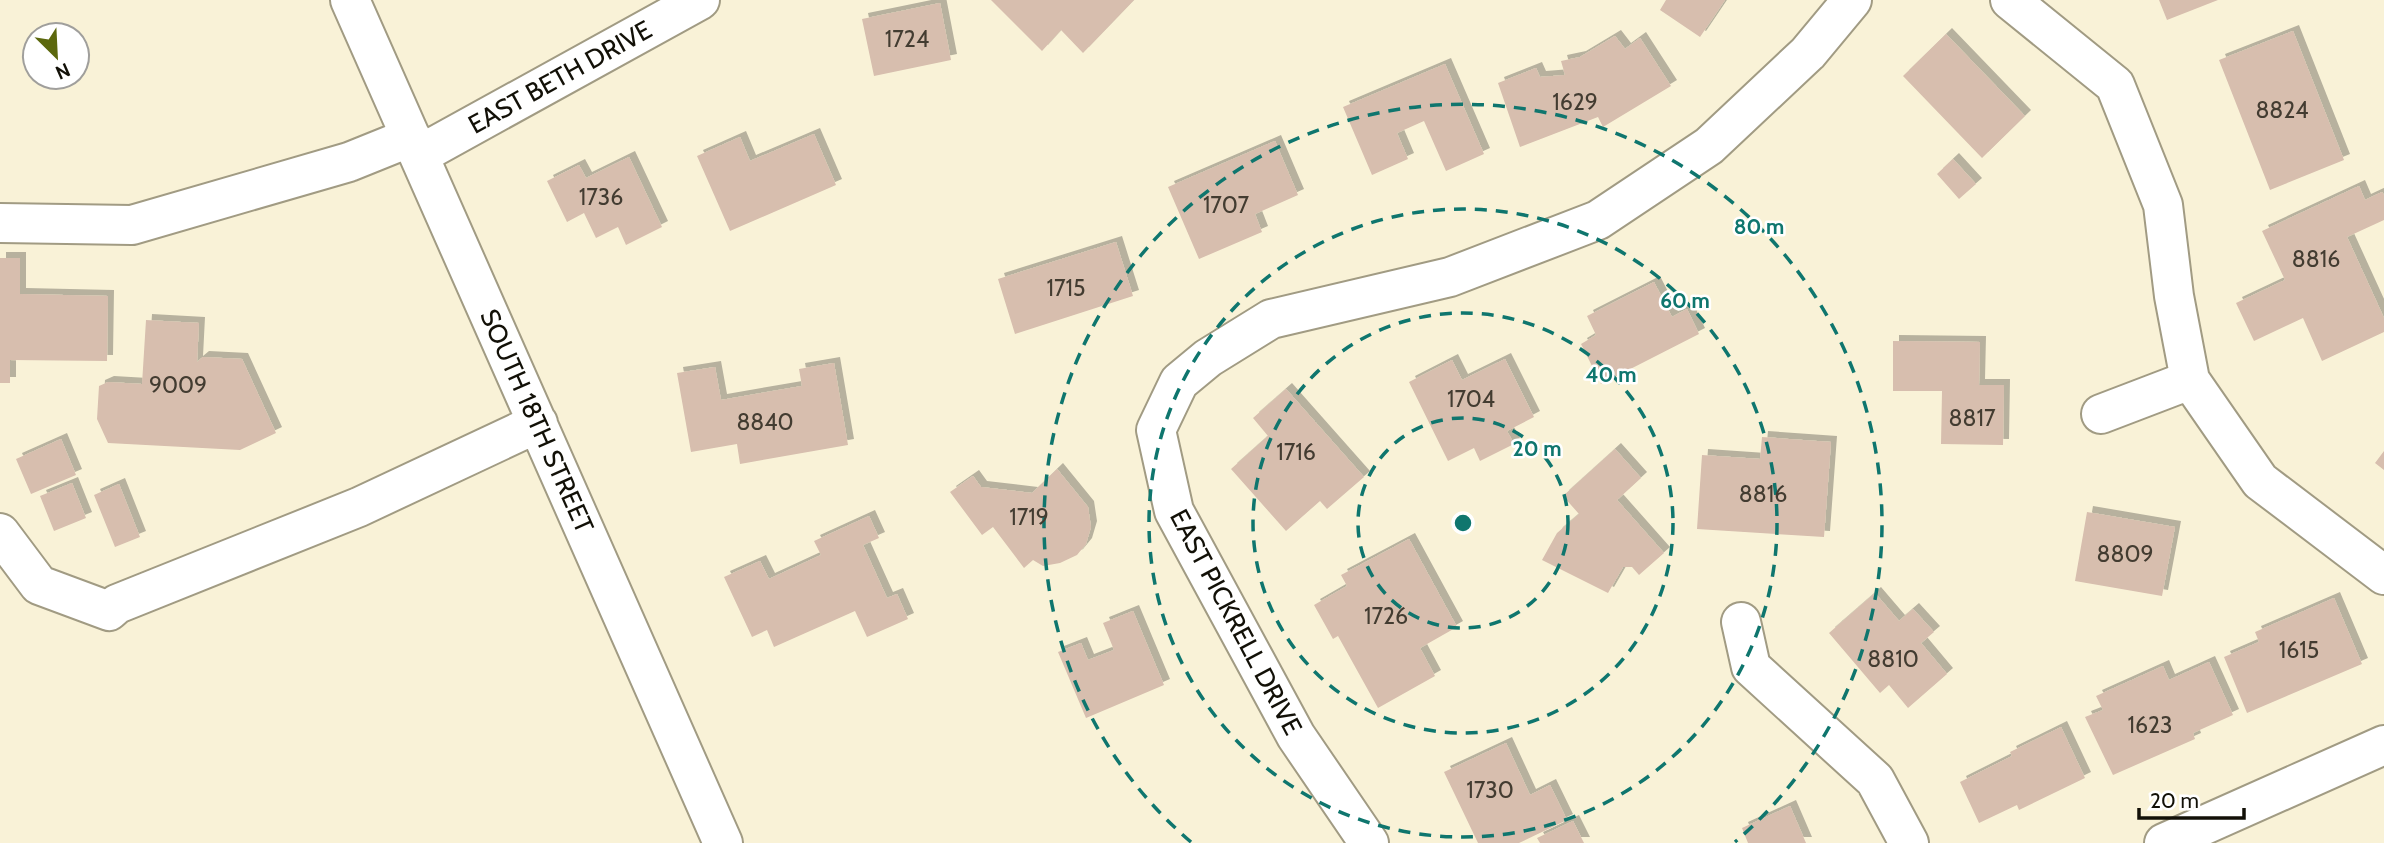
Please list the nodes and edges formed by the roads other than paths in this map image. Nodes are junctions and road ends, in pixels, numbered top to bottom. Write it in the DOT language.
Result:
graph roads {
  1 [pos="350,0"];
  2 [pos="700,0"];
  3 [pos="1852,0"];
  4 [pos="2010,0"];
  5 [pos="415,146"];
  6 [pos="0,223"];
  7 [pos="2190,380"];
  8 [pos="2101,414"];
  9 [pos="538,423"];
  10 [pos="0,533"];
  11 [pos="2384,575"];
  12 [pos="1741,622"];
  13 [pos="2384,745"];
  14 [pos="723,843"];
  15 [pos="1369,843"];
  16 [pos="1909,843"];
  17 [pos="2164,843"];
  1 -- 5 [label="street, SOUTH 18TH STREET"];
  2 -- 5 [label="street, EAST BETH DRIVE"];
  3 -- 15 [label="street, EAST PICKRELL DRIVE"];
  4 -- 7 [label="street"];
  5 -- 6 [label="street, EAST BETH DRIVE"];
  5 -- 9 [label="street, SOUTH 18TH STREET"];
  7 -- 8 [label="street"];
  7 -- 11 [label="street"];
  9 -- 10 [label="street"];
  9 -- 14 [label="street, SOUTH 18TH STREET"];
  12 -- 16 [label="street"];
  13 -- 17 [label="street"];
}
